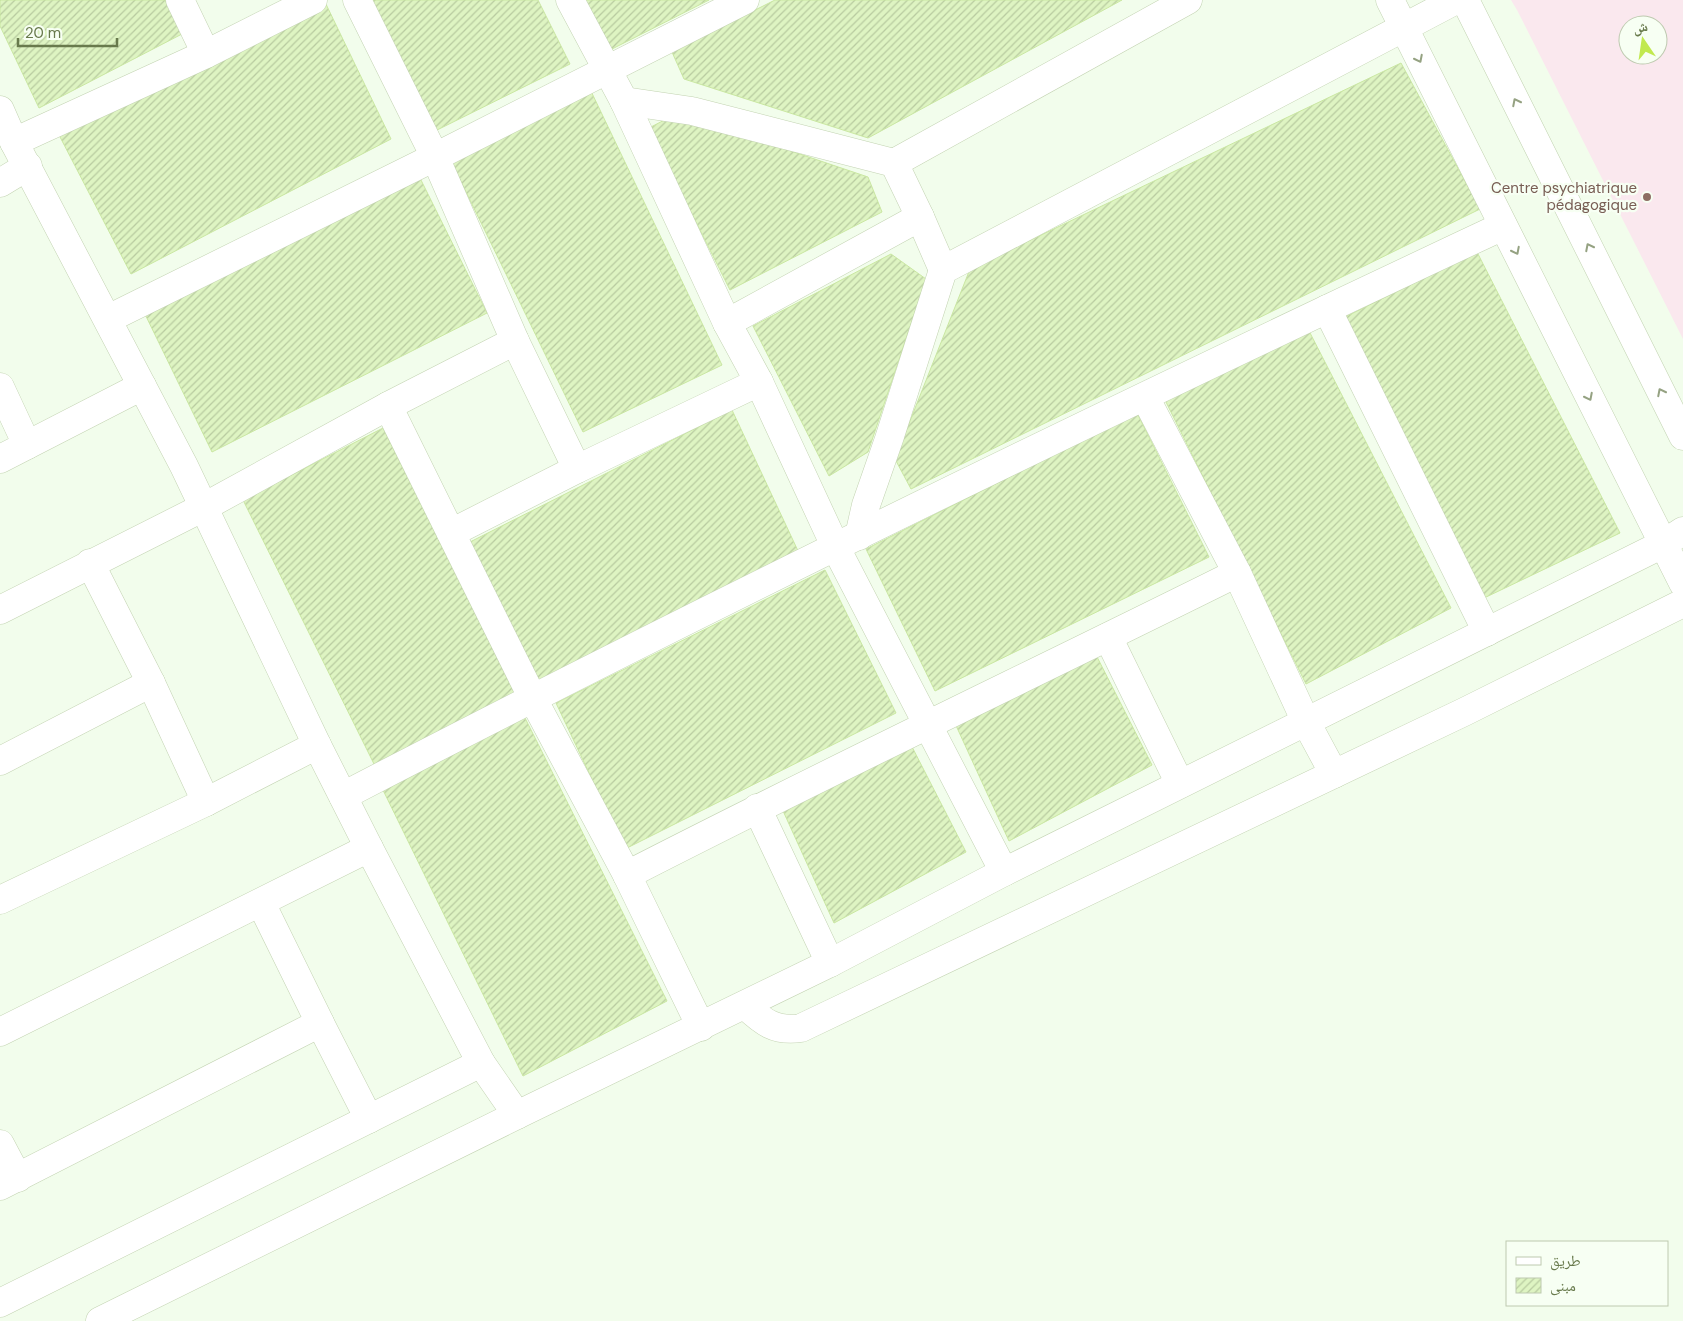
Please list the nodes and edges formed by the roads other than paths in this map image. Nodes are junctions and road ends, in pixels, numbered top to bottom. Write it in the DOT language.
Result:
graph roads {
  1 [pos="180,0"];
  2 [pos="314,0"];
  3 [pos="356,0"];
  4 [pos="570,0"];
  5 [pos="745,0"];
  6 [pos="1188,0"];
  7 [pos="1390,0"];
  8 [pos="1456,0"];
  9 [pos="1466,0"];
  10 [pos="1403,27"];
  11 [pos="206,54"];
  12 [pos="607,69"];
  13 [pos="624,101"];
  14 [pos="0,110"];
  15 [pos="14,142"];
  16 [pos="435,157"];
  17 [pos="894,164"];
  18 [pos="28,166"];
  19 [pos="0,183"];
  20 [pos="920,217"];
  21 [pos="1503,226"];
  22 [pos="943,270"];
  23 [pos="1327,309"];
  24 [pos="108,319"];
  25 [pos="728,323"];
  26 [pos="515,341"];
  27 [pos="759,382"];
  28 [pos="142,386"];
  29 [pos="0,387"];
  30 [pos="1145,397"];
  31 [pos="388,406"];
  32 [pos="1683,436"];
  33 [pos="27,445"];
  34 [pos="0,459"];
  35 [pos="577,469"];
  36 [pos="204,507"];
  37 [pos="451,533"];
  38 [pos="1673,538"];
  39 [pos="847,542"];
  40 [pos="90,563"];
  41 [pos="1237,573"];
  42 [pos="1683,583"];
  43 [pos="1683,603"];
  44 [pos="0,610"];
  45 [pos="1487,632"];
  46 [pos="1108,637"];
  47 [pos="151,683"];
  48 [pos="532,697"];
  49 [pos="1306,722"];
  50 [pos="928,726"];
  51 [pos="317,745"];
  52 [pos="0,761"];
  53 [pos="1334,774"];
  54 [pos="1180,784"];
  55 [pos="343,796"];
  56 [pos="206,802"];
  57 [pos="757,808"];
  58 [pos="369,848"];
  59 [pos="1004,872"];
  60 [pos="627,875"];
  61 [pos="0,900"];
  62 [pos="261,903"];
  63 [pos="830,963"];
  64 [pos="745,1005"];
  65 [pos="320,1023"];
  66 [pos="701,1027"];
  67 [pos="0,1032"];
  68 [pos="481,1063"];
  69 [pos="517,1115"];
  70 [pos="369,1119"];
  71 [pos="0,1144"];
  72 [pos="9,1182"];
  73 [pos="0,1303"];
  74 [pos="100,1321"];
  1 -- 11 [label="street"];
  2 -- 11 [label="street"];
  3 -- 16 [label="street"];
  4 -- 12 [label="street"];
  5 -- 12 [label="street"];
  6 -- 17 [label="street"];
  7 -- 10 [label="street"];
  8 -- 10 [label="street"];
  32 -- 9 [label="street, one-way"];
  10 -- 21 [label="street, one-way"];
  10 -- 22 [label="street"];
  11 -- 15 [label="street"];
  12 -- 13 [label="street"];
  12 -- 16 [label="street"];
  13 -- 17 [label="street"];
  13 -- 25 [label="street"];
  14 -- 15 [label="street"];
  15 -- 18 [label="street"];
  16 -- 24 [label="street"];
  16 -- 26 [label="street"];
  17 -- 20 [label="street"];
  18 -- 19 [label="street"];
  18 -- 24 [label="street"];
  20 -- 22 [label="street"];
  20 -- 25 [label="street"];
  21 -- 23 [label="street"];
  21 -- 38 [label="street, one-way"];
  22 -- 39 [label="street"];
  23 -- 30 [label="street"];
  23 -- 45 [label="street"];
  24 -- 28 [label="street"];
  25 -- 27 [label="street"];
  26 -- 31 [label="street"];
  26 -- 35 [label="street"];
  27 -- 35 [label="street"];
  27 -- 39 [label="street"];
  28 -- 33 [label="street"];
  28 -- 36 [label="street"];
  29 -- 33 [label="street"];
  30 -- 39 [label="street"];
  30 -- 41 [label="street"];
  31 -- 36 [label="street"];
  31 -- 37 [label="street"];
  33 -- 34 [label="street"];
  35 -- 37 [label="street"];
  36 -- 40 [label="street"];
  36 -- 51 [label="street"];
  37 -- 48 [label="street"];
  38 -- 42 [label="street"];
  38 -- 45 [label="street"];
  39 -- 48 [label="street"];
  39 -- 50 [label="street"];
  40 -- 44 [label="street"];
  40 -- 47 [label="street"];
  41 -- 46 [label="street"];
  41 -- 49 [label="street"];
  43 -- 53 [label="street"];
  45 -- 49 [label="street"];
  46 -- 50 [label="street"];
  46 -- 54 [label="street"];
  47 -- 52 [label="street"];
  47 -- 56 [label="street"];
  48 -- 55 [label="street"];
  48 -- 60 [label="street"];
  49 -- 53 [label="street"];
  49 -- 54 [label="street"];
  50 -- 57 [label="street"];
  50 -- 59 [label="street"];
  51 -- 55 [label="street"];
  51 -- 56 [label="street"];
  53 -- 64 [label="street"];
  54 -- 59 [label="street"];
  55 -- 58 [label="street"];
  56 -- 61 [label="street"];
  57 -- 60 [label="street"];
  57 -- 63 [label="street"];
  58 -- 62 [label="street"];
  58 -- 68 [label="street"];
  59 -- 63 [label="street"];
  60 -- 66 [label="street"];
  62 -- 65 [label="street"];
  62 -- 67 [label="street"];
  63 -- 64 [label="street"];
  64 -- 66 [label="street"];
  65 -- 70 [label="street"];
  65 -- 72 [label="street"];
  66 -- 69 [label="street"];
  68 -- 69 [label="street"];
  68 -- 70 [label="street"];
  69 -- 74 [label="street"];
  70 -- 73 [label="street"];
  71 -- 72 [label="street"];
}
